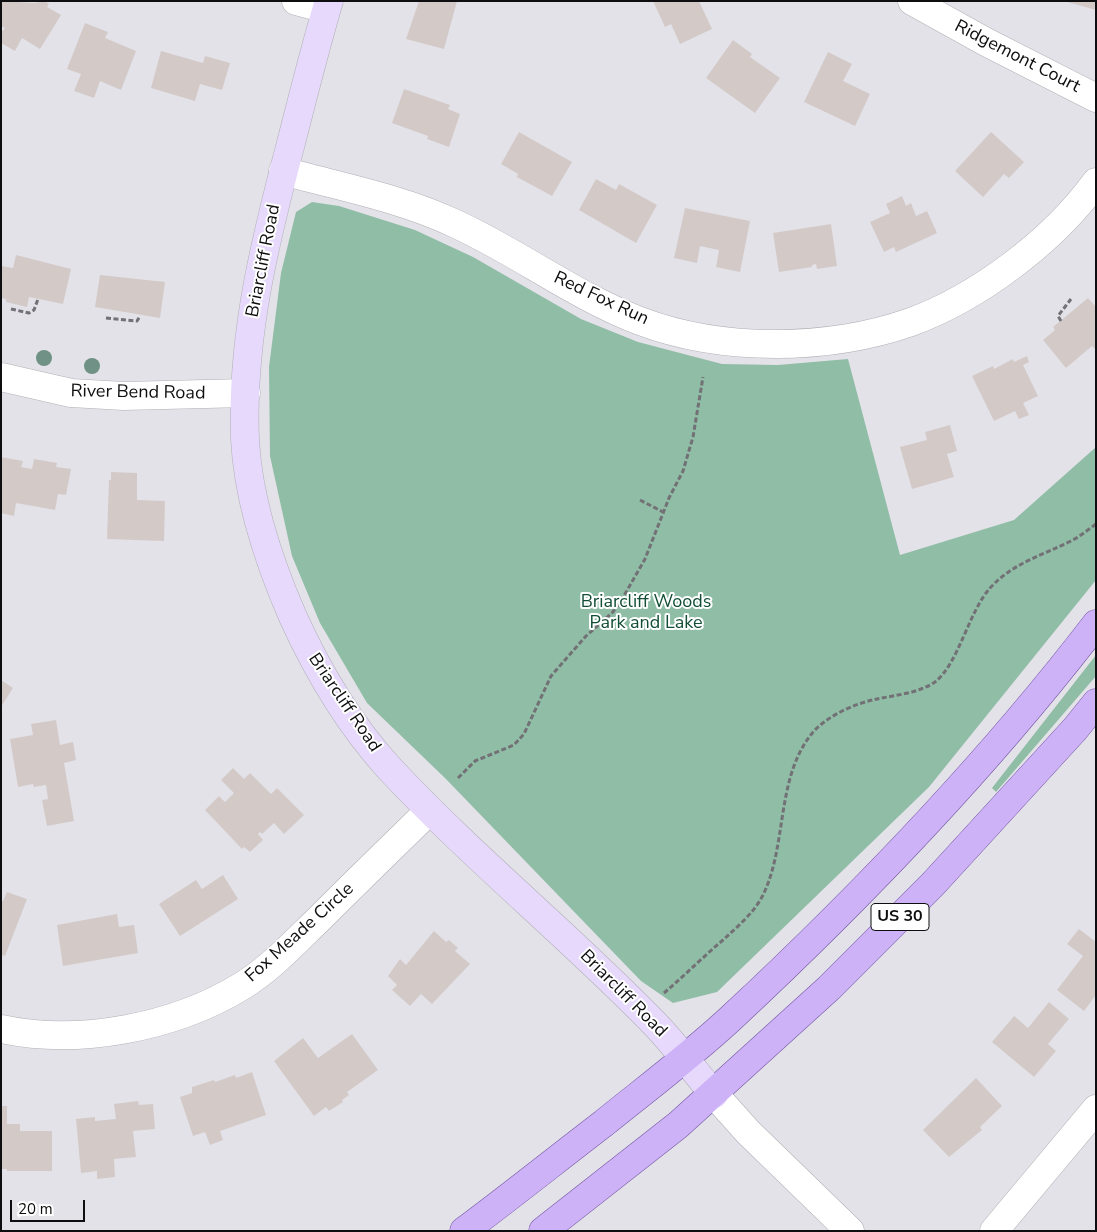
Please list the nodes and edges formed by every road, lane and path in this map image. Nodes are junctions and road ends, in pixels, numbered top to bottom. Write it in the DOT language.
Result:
graph roads {
  1 [pos="296,1"];
  2 [pos="912,1"];
  3 [pos="328,5"];
  4 [pos="1096,98"];
  5 [pos="283,171"];
  6 [pos="1096,182"];
  7 [pos="38,299"];
  8 [pos="1072,299"];
  9 [pos="11,309"];
  10 [pos="140,316"];
  11 [pos="106,318"];
  12 [pos="1061,321"];
  13 [pos="1,377"];
  14 [pos="703,377"];
  15 [pos="246,393"];
  16 [pos="640,500"];
  17 [pos="663,512"];
  18 [pos="1096,524"];
  19 [pos="1096,624"];
  20 [pos="1096,703"];
  21 [pos="458,778"];
  22 [pos="430,810"];
  23 [pos="664,993"];
  24 [pos="1,1029"];
  25 [pos="684,1059"];
  26 [pos="714,1094"];
  27 [pos="1096,1109"];
  28 [pos="464,1231"];
  29 [pos="543,1231"];
  30 [pos="850,1231"];
  31 [pos="994,1231"];
  1 -- 3 [label="street"];
  2 -- 4 [label="street, Ridgemont Court"];
  3 -- 5 [label="street, Briarcliff Road"];
  5 -- 6 [label="street, Red Fox Run"];
  5 -- 15 [label="street, Briarcliff Road"];
  7 -- 9 [label="path"];
  8 -- 12 [label="path"];
  10 -- 11 [label="path"];
  13 -- 15 [label="street, River Bend Road"];
  14 -- 17 [label="path"];
  15 -- 22 [label="street, Briarcliff Road"];
  16 -- 17 [label="path"];
  17 -- 21 [label="path"];
  18 -- 23 [label="path"];
  19 -- 25 [label="main road, US 30"];
  20 -- 26 [label="main road, US 30"];
  22 -- 24 [label="street, Fox Meade Circle"];
  22 -- 25 [label="street, Briarcliff Road"];
  25 -- 26 [label="street, Briarcliff Road"];
  25 -- 28 [label="main road, US 30"];
  26 -- 29 [label="main road, US 30"];
  26 -- 30 [label="street, Briarcliff Road"];
  27 -- 31 [label="street"];
}
